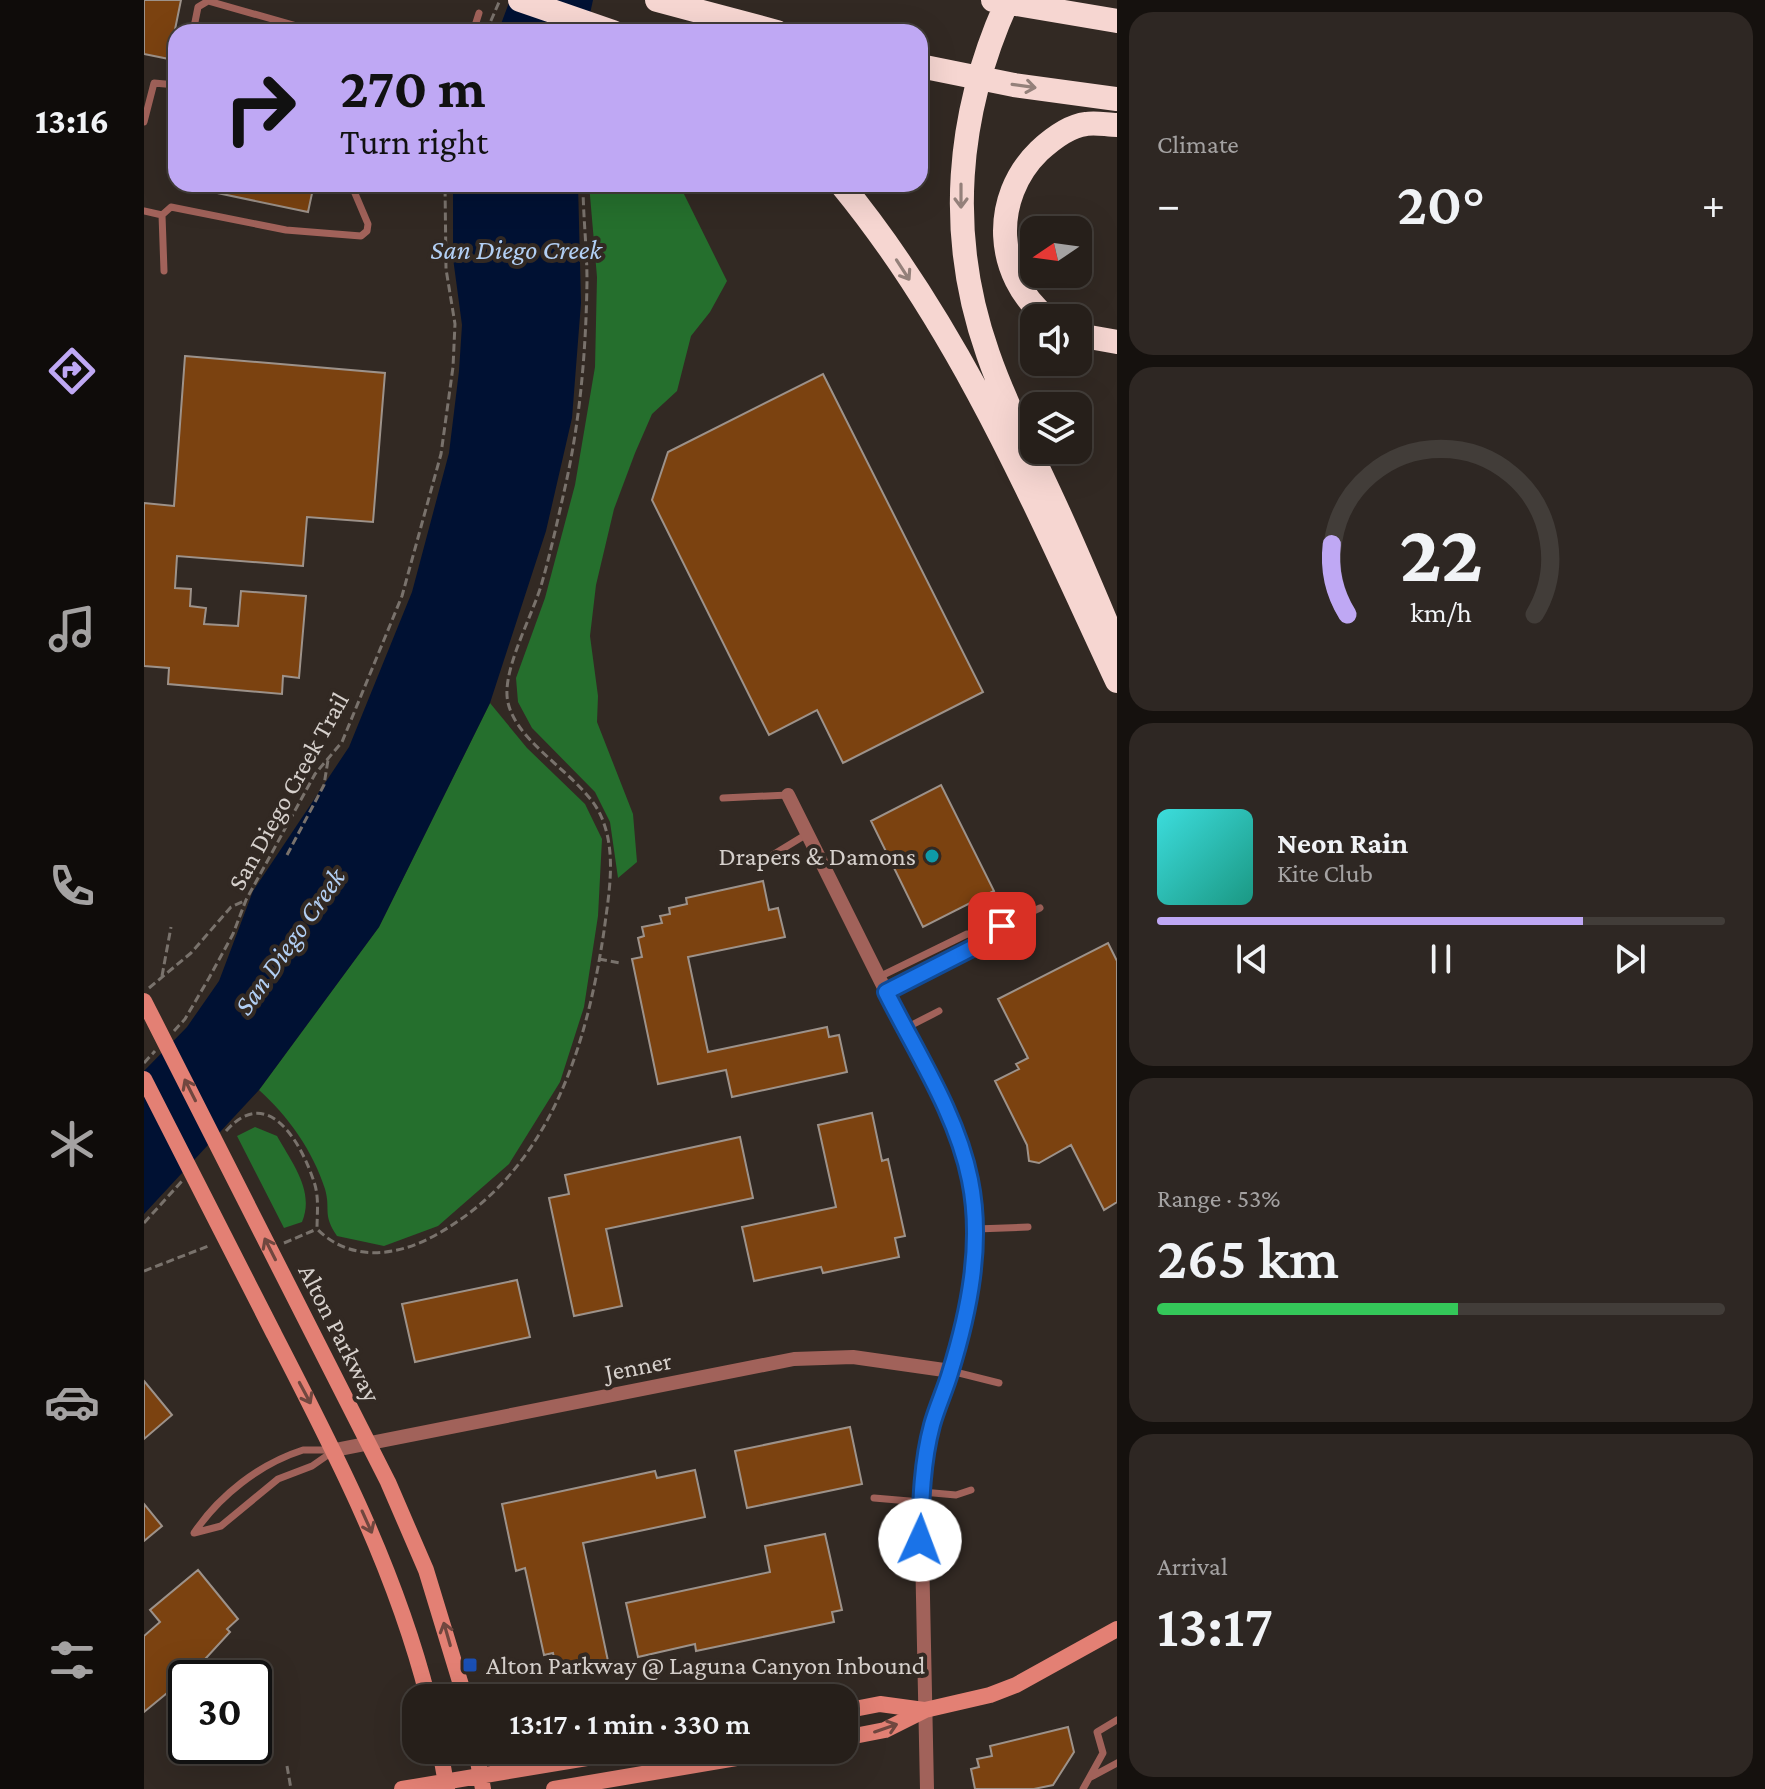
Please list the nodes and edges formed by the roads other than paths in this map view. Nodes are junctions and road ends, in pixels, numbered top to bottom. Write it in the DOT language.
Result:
graph roads {
  1 [pos="520,0"];
  2 [pos="657,0"];
  3 [pos="991,0"];
  4 [pos="1008,0"];
  5 [pos="479,13"];
  6 [pos="1117,21"];
  7 [pos="195,24"];
  8 [pos="290,24"];
  9 [pos="476,24"];
  10 [pos="591,24"];
  11 [pos="747,24"];
  12 [pos="928,68"];
  13 [pos="168,84"];
  14 [pos="1117,99"];
  15 [pos="144,122"];
  16 [pos="1117,125"];
  17 [pos="354,192"];
  18 [pos="847,192"];
  19 [pos="144,211"];
  20 [pos="162,215"];
  21 [pos="164,271"];
  22 [pos="1034,304"];
  23 [pos="1092,338"];
  24 [pos="1117,342"];
  25 [pos="1117,648"];
  26 [pos="1117,681"];
  27 [pos="788,795"];
  28 [pos="723,798"];
  29 [pos="807,834"];
  30 [pos="766,859"];
  31 [pos="1040,908"];
  32 [pos="982,935"];
  33 [pos="879,977"];
  34 [pos="886,992"];
  35 [pos="148,993"];
  36 [pos="939,1011"];
  37 [pos="904,1029"];
  38 [pos="144,1079"];
  39 [pos="1028,1227"];
  40 [pos="976,1229"];
  41 [pos="951,1371"];
  42 [pos="999,1383"];
  43 [pos="368,1443"];
  44 [pos="335,1450"];
  45 [pos="971,1490"];
  46 [pos="921,1497"];
  47 [pos="874,1498"];
  48 [pos="1117,1629"];
  49 [pos="424,1684"];
  50 [pos="461,1684"];
  51 [pos="858,1708"];
  52 [pos="925,1710"];
  53 [pos="1117,1720"];
  54 [pos="858,1735"];
  55 [pos="1117,1763"];
  56 [pos="442,1764"];
  57 [pos="570,1764"];
  58 [pos="701,1764"];
  59 [pos="1088,1779"];
  60 [pos="482,1783"];
  61 [pos="446,1785"];
  62 [pos="402,1789"];
  63 [pos="554,1789"];
  64 [pos="927,1789"];
  65 [pos="1083,1789"];
  1 -- 10 [label="highway"];
  2 -- 11 [label="highway"];
  3 -- 6 [label="highway"];
  4 -- 25 [label="highway, one-way"];
  5 -- 9 [label="lane"];
  7 -- 8 [label="lane"];
  12 -- 14 [label="highway, one-way"];
  13 -- 15 [label="lane"];
  16 -- 22 [label="highway"];
  17 -- 20 [label="lane"];
  18 -- 26 [label="highway, one-way"];
  19 -- 20 [label="lane"];
  20 -- 21 [label="lane"];
  23 -- 24 [label="highway"];
  27 -- 28 [label="lane"];
  27 -- 29 [label="street"];
  29 -- 30 [label="lane"];
  29 -- 33 [label="street"];
  31 -- 32 [label="lane"];
  32 -- 33 [label="lane"];
  32 -- 34 [label="lane"];
  33 -- 34 [label="street"];
  34 -- 37 [label="street"];
  43 -- 35 [label="main road, Alton Parkway, one-way"];
  36 -- 37 [label="lane"];
  37 -- 40 [label="street"];
  38 -- 44 [label="main road, one-way"];
  39 -- 40 [label="lane"];
  40 -- 41 [label="street"];
  41 -- 42 [label="lane"];
  41 -- 43 [label="street, Jenner"];
  41 -- 46 [label="street"];
  43 -- 44 [label="street, Jenner"];
  50 -- 43 [label="main road, Alton Parkway, one-way"];
  44 -- 44 [label="lane"];
  44 -- 49 [label="main road, one-way"];
  45 -- 46 [label="lane"];
  46 -- 47 [label="lane"];
  46 -- 52 [label="street"];
  48 -- 52 [label="main road"];
  51 -- 52 [label="main road"];
  54 -- 52 [label="main road, one-way"];
  52 -- 64 [label="street"];
  53 -- 59 [label="lane"];
  55 -- 59 [label="lane"];
  56 -- 61 [label="main road"];
  57 -- 60 [label="main road"];
  58 -- 63 [label="main road"];
  59 -- 65 [label="lane"];
  60 -- 61 [label="main road"];
  61 -- 62 [label="main road"];
}
